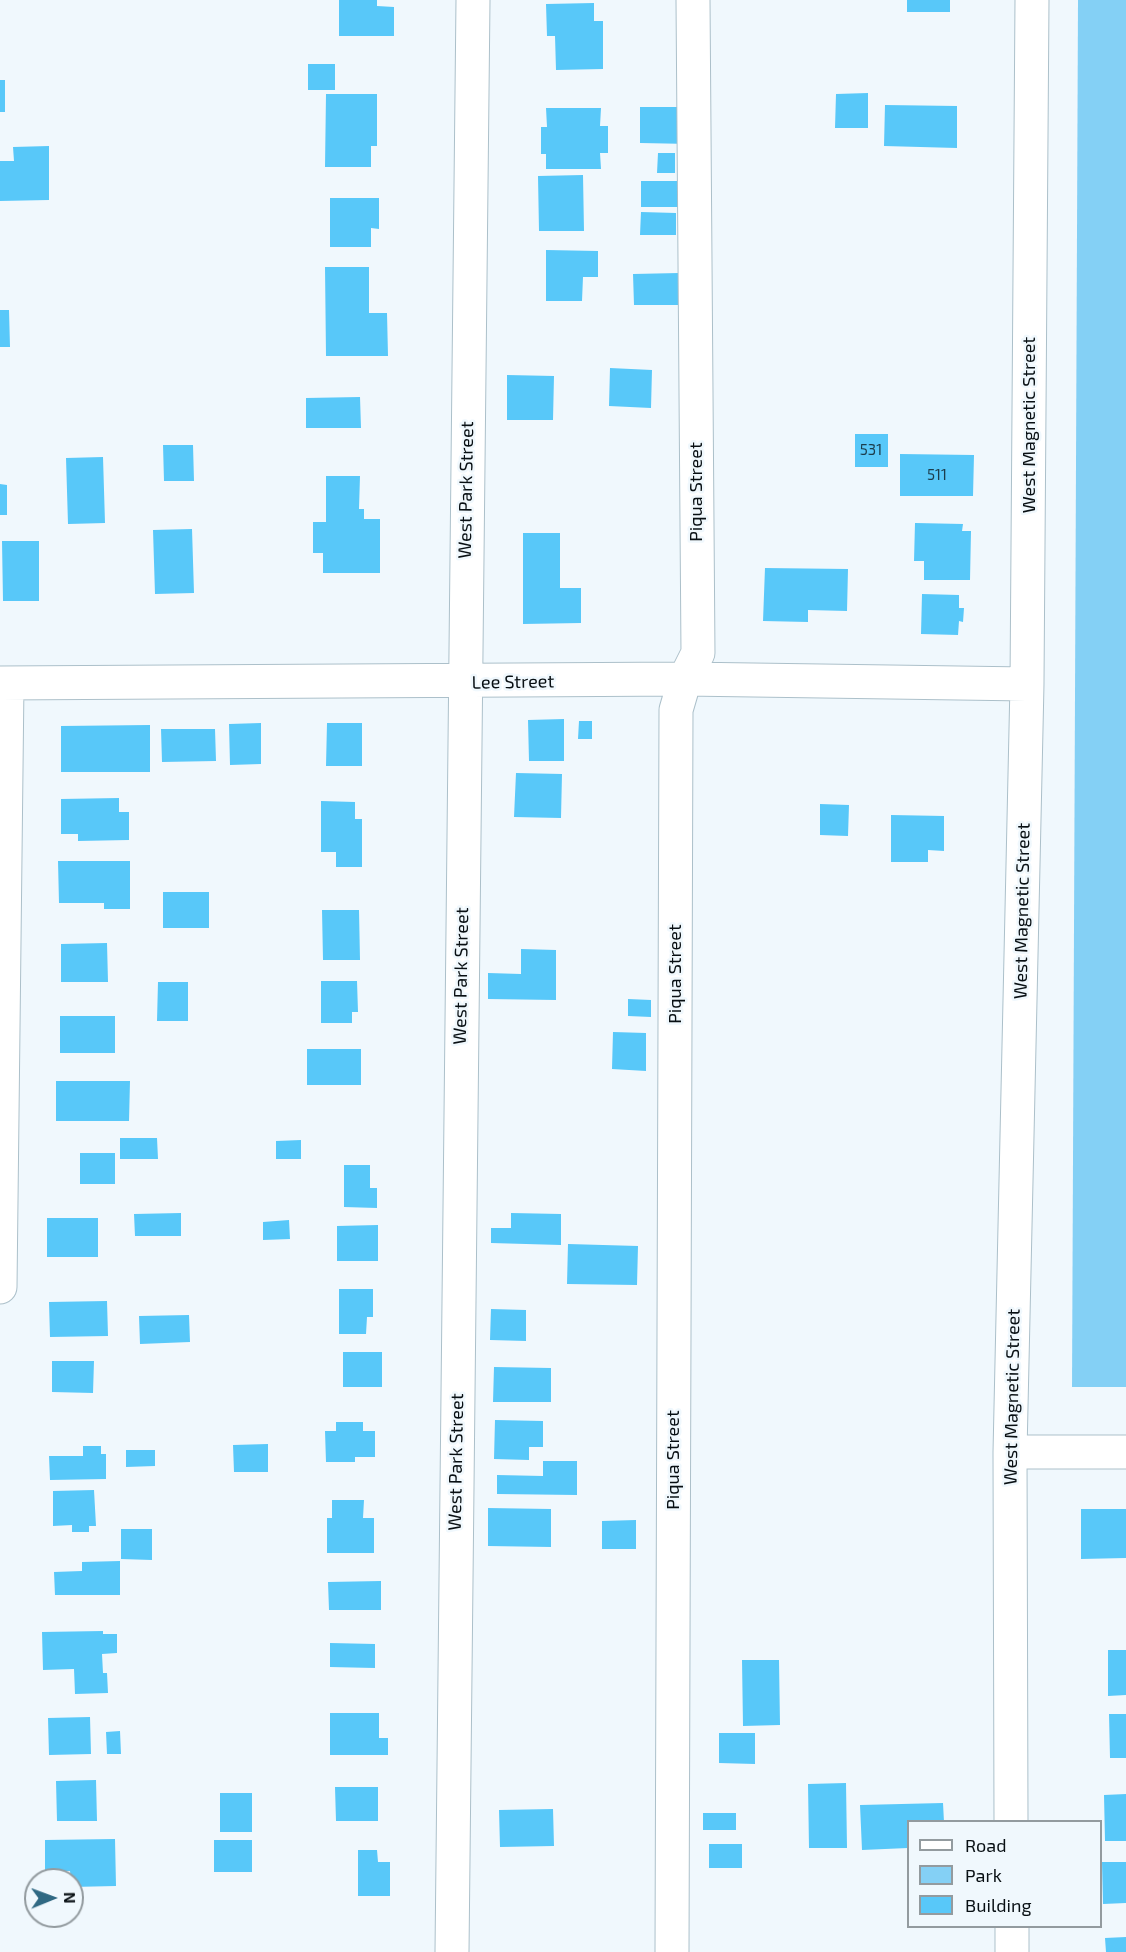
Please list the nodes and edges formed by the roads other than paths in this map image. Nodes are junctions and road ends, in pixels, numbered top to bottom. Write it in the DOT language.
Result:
graph roads {
  1 [pos="472,0"];
  2 [pos="693,0"];
  3 [pos="1032,0"];
  4 [pos="685,679"];
  5 [pos="463,682"];
  6 [pos="3,683"];
  7 [pos="1027,684"];
  8 [pos="0,1287"];
  9 [pos="1010,1452"];
  10 [pos="1126,1452"];
  11 [pos="1011,1820"];
  12 [pos="1011,1928"];
  13 [pos="452,1952"];
  14 [pos="672,1952"];
  15 [pos="1012,1952"];
  1 -- 5 [label="street, West Park Street"];
  2 -- 4 [label="street, Piqua Street"];
  3 -- 7 [label="street, West Magnetic Street"];
  4 -- 5 [label="street, Lee Street"];
  4 -- 7 [label="street, Lee Street"];
  4 -- 14 [label="street, Piqua Street"];
  5 -- 6 [label="street, Lee Street"];
  5 -- 13 [label="street, West Park Street"];
  6 -- 8 [label="street"];
  7 -- 9 [label="street, West Magnetic Street"];
  9 -- 10 [label="street"];
  9 -- 11 [label="street, West Magnetic Street"];
  12 -- 15 [label="street"];
}
